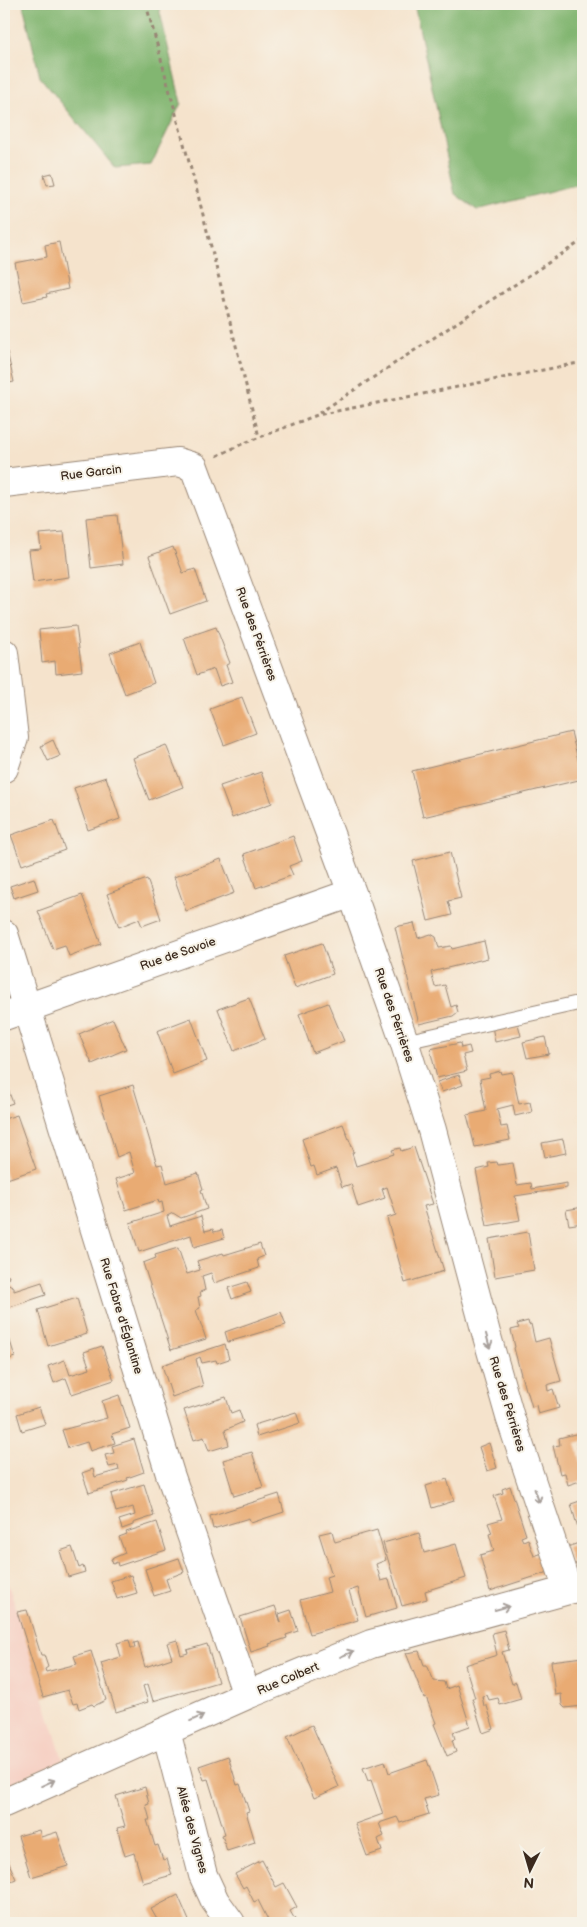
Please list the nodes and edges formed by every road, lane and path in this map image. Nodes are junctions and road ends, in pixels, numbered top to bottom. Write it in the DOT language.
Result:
graph roads {
  1 [pos="146,4"];
  2 [pos="583,240"];
  3 [pos="583,362"];
  4 [pos="317,415"];
  5 [pos="259,437"];
  6 [pos="186,464"];
  7 [pos="4,484"];
  8 [pos="4,654"];
  9 [pos="4,768"];
  10 [pos="352,894"];
  11 [pos="4,934"];
  12 [pos="583,1002"];
  13 [pos="15,1012"];
  14 [pos="404,1042"];
  15 [pos="576,1588"];
  16 [pos="247,1696"];
  17 [pos="166,1732"];
  18 [pos="4,1803"];
  19 [pos="231,1923"];
  1 -- 5 [label="path"];
  2 -- 4 [label="path"];
  3 -- 4 [label="path"];
  4 -- 5 [label="path"];
  5 -- 6 [label="path"];
  6 -- 7 [label="street, Rue Garcin"];
  6 -- 10 [label="street, Rue des Pérrières"];
  8 -- 9 [label="street"];
  10 -- 13 [label="street, Rue de Savoie"];
  10 -- 14 [label="street, Rue des Pérrières"];
  11 -- 13 [label="street, Rue Fabre d'Églantine"];
  12 -- 14 [label="lane"];
  13 -- 16 [label="street, Rue Fabre d'Églantine"];
  14 -- 15 [label="street, Rue des Pérrières, one-way"];
  16 -- 15 [label="street, Rue Colbert, one-way"];
  17 -- 16 [label="street, Rue Colbert, one-way"];
  18 -- 17 [label="street, Rue Colbert, one-way"];
  17 -- 19 [label="street, Allée des Vignes"];
}
